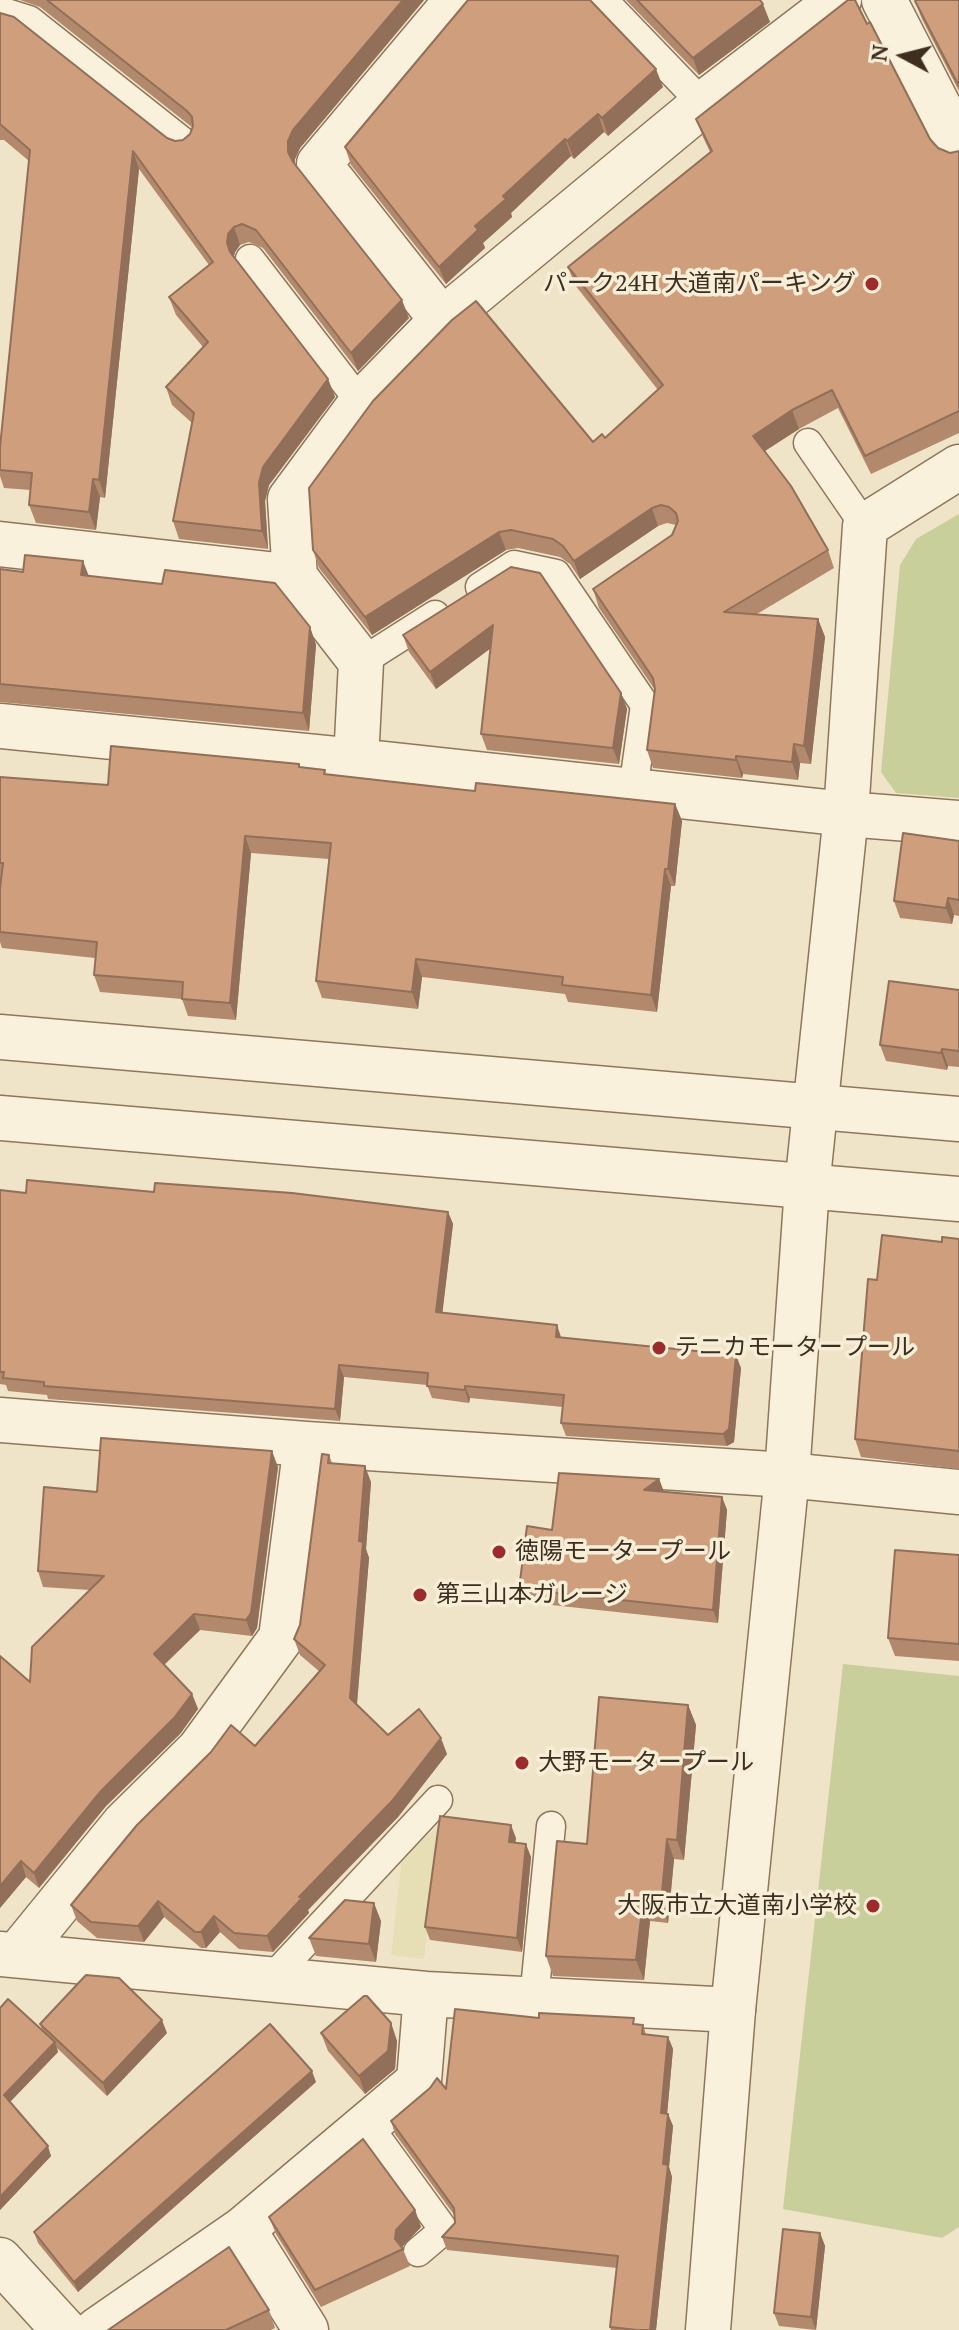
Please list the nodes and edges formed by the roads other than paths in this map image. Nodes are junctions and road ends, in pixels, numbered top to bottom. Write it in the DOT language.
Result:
graph roads {
  1 [pos="457,0"];
  2 [pos="603,0"];
  3 [pos="839,0"];
  4 [pos="884,0"];
  5 [pos="0,11"];
  6 [pos="703,104"];
  7 [pos="183,142"];
  8 [pos="959,146"];
  9 [pos="250,259"];
  10 [pos="442,320"];
  11 [pos="361,403"];
  12 [pos="808,443"];
  13 [pos="959,467"];
  14 [pos="865,526"];
  15 [pos="0,544"];
  16 [pos="295,577"];
  17 [pos="602,585"];
  18 [pos="576,603"];
  19 [pos="361,662"];
  20 [pos="0,726"];
  21 [pos="356,761"];
  22 [pos="633,790"];
  23 [pos="846,814"];
  24 [pos="959,823"];
  25 [pos="0,1037"];
  26 [pos="816,1108"];
  27 [pos="0,1118"];
  28 [pos="959,1119"];
  29 [pos="807,1187"];
  30 [pos="959,1199"];
  31 [pos="0,1420"];
  32 [pos="306,1444"];
  33 [pos="787,1475"];
  34 [pos="959,1492"];
  35 [pos="438,1800"];
  36 [pos="551,1826"];
  37 [pos="9,1954"];
  38 [pos="271,1979"];
  39 [pos="426,1994"];
  40 [pos="534,1999"];
  41 [pos="733,2010"];
  42 [pos="367,2124"];
  43 [pos="243,2229"];
  44 [pos="418,2252"];
  45 [pos="0,2260"];
  46 [pos="64,2330"];
  47 [pos="97,2330"];
  48 [pos="306,2330"];
  49 [pos="708,2330"];
  1 -- 10 [label="street"];
  2 -- 6 [label="lane"];
  3 -- 6 [label="street"];
  4 -- 8 [label="street"];
  5 -- 7 [label="lane"];
  6 -- 10 [label="street"];
  9 -- 11 [label="lane"];
  10 -- 11 [label="street"];
  11 -- 16 [label="street"];
  12 -- 14 [label="lane"];
  13 -- 14 [label="street"];
  14 -- 23 [label="street"];
  15 -- 16 [label="street"];
  16 -- 19 [label="street"];
  17 -- 18 [label="lane"];
  18 -- 19 [label="lane"];
  18 -- 22 [label="lane"];
  19 -- 21 [label="street"];
  20 -- 21 [label="street"];
  21 -- 22 [label="street"];
  22 -- 23 [label="street"];
  23 -- 24 [label="street"];
  23 -- 26 [label="street"];
  25 -- 26 [label="street"];
  26 -- 28 [label="street"];
  26 -- 29 [label="street"];
  27 -- 29 [label="street"];
  29 -- 30 [label="street"];
  29 -- 33 [label="street"];
  31 -- 32 [label="street"];
  32 -- 33 [label="street"];
  32 -- 37 [label="street"];
  33 -- 34 [label="street"];
  33 -- 41 [label="street"];
  35 -- 38 [label="lane"];
  36 -- 40 [label="lane"];
  37 -- 38 [label="street"];
  38 -- 39 [label="street"];
  39 -- 40 [label="street"];
  39 -- 42 [label="street"];
  40 -- 41 [label="street"];
  41 -- 49 [label="street"];
  42 -- 43 [label="street"];
  42 -- 44 [label="lane"];
  43 -- 47 [label="street"];
  43 -- 48 [label="street"];
  45 -- 46 [label="street"];
}
